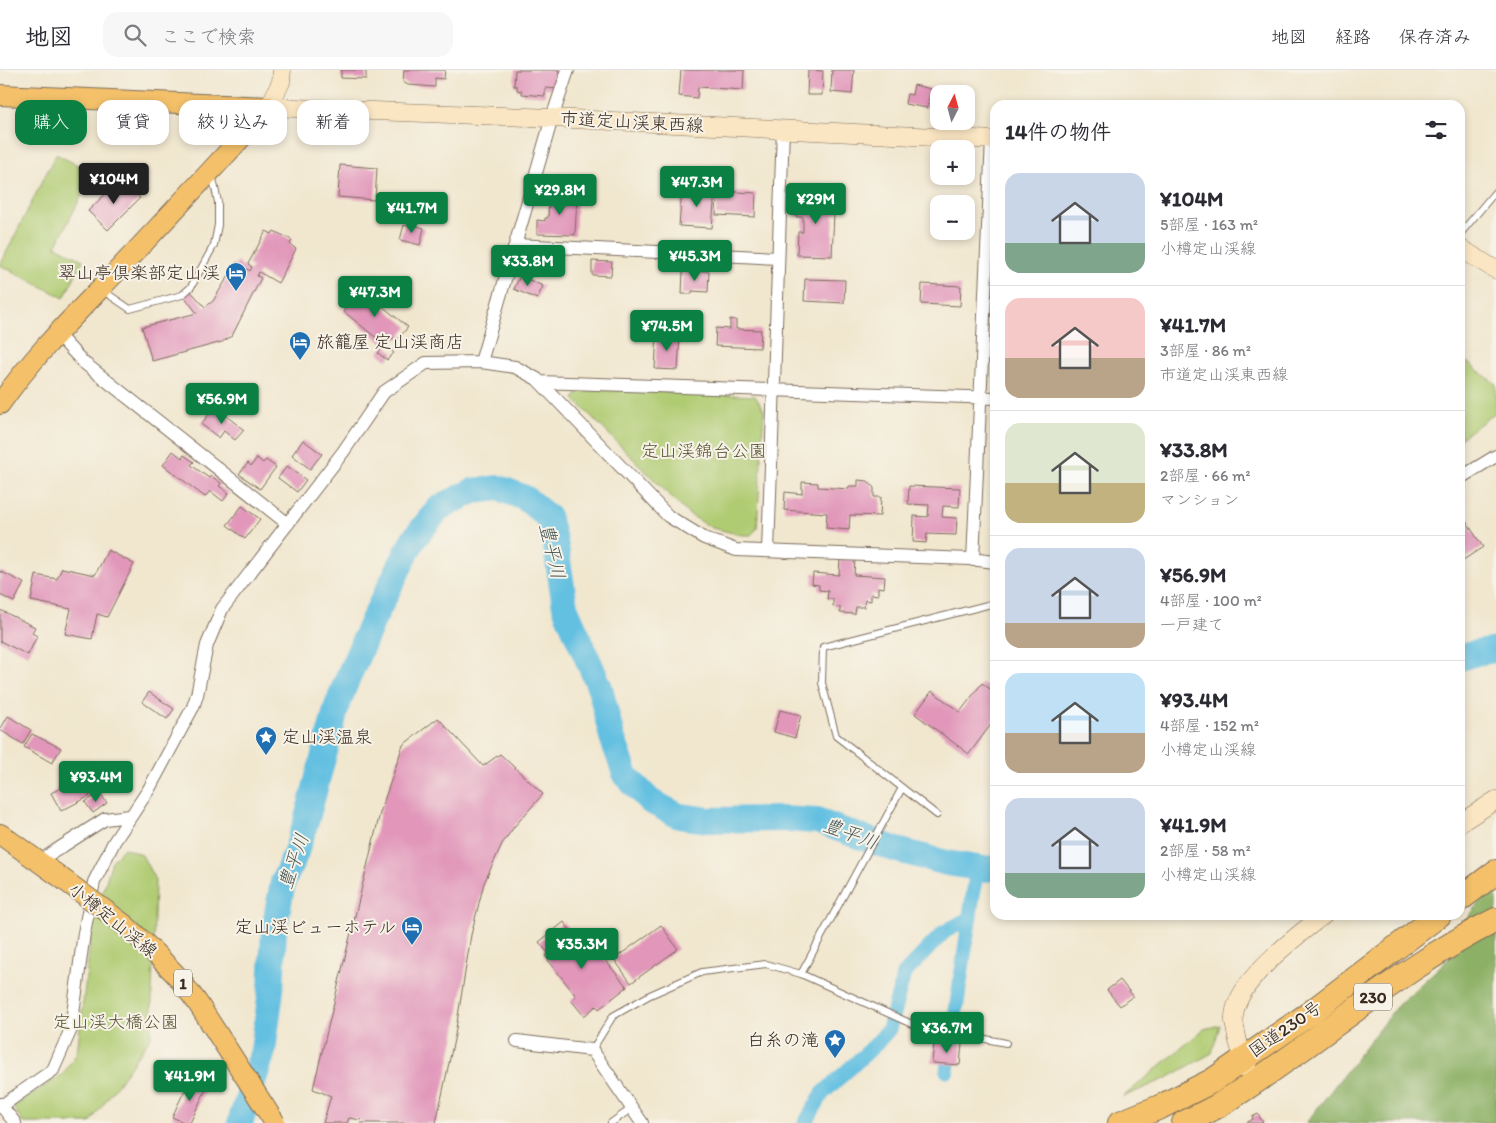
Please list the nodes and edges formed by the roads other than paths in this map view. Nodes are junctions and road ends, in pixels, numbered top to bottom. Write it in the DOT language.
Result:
graph roads {
  1 [pos="282,70"];
  2 [pos="568,70"];
  3 [pos="0,95"];
  4 [pos="272,100"];
  5 [pos="179,103"];
  6 [pos="287,108"];
  7 [pos="552,118"];
  8 [pos="784,129"];
  9 [pos="990,140"];
  10 [pos="235,145"];
  11 [pos="212,170"];
  12 [pos="1496,191"];
  13 [pos="990,200"];
  14 [pos="1465,228"];
  15 [pos="515,245"];
  16 [pos="1465,251"];
  17 [pos="778,258"];
  18 [pos="1496,270"];
  19 [pos="100,289"];
  20 [pos="57,334"];
  21 [pos="481,362"];
  22 [pos="540,382"];
  23 [pos="773,390"];
  24 [pos="980,398"];
  25 [pos="990,398"];
  26 [pos="0,404"];
  27 [pos="1496,456"];
  28 [pos="1465,475"];
  29 [pos="288,524"];
  30 [pos="768,551"];
  31 [pos="973,560"];
  32 [pos="990,562"];
  33 [pos="990,604"];
  34 [pos="902,788"];
  35 [pos="1496,800"];
  36 [pos="937,815"];
  37 [pos="130,816"];
  38 [pos="1465,820"];
  39 [pos="0,834"];
  40 [pos="39,862"];
  41 [pos="1496,872"];
  42 [pos="1465,895"];
  43 [pos="1317,920"];
  44 [pos="1432,920"];
  45 [pos="1496,920"];
  46 [pos="801,974"];
  47 [pos="516,1041"];
  48 [pos="1006,1043"];
  49 [pos="592,1050"];
  50 [pos="1242,1059"];
  51 [pos="1253,1081"];
  52 [pos="0,1106"];
  53 [pos="632,1108"];
  54 [pos="15,1123"];
  55 [pos="275,1123"];
  56 [pos="611,1123"];
  57 [pos="642,1123"];
  58 [pos="1120,1123"];
  59 [pos="1184,1123"];
  1 -- 4 [label="street"];
  2 -- 7 [label="street"];
  3 -- 5 [label="main road"];
  6 -- 7 [label="street, 市道定山渓東西線"];
  7 -- 8 [label="street, 市道定山渓東西線"];
  7 -- 15 [label="street"];
  8 -- 9 [label="street, 市道定山渓東西線"];
  8 -- 17 [label="street"];
  10 -- 11 [label="main road"];
  11 -- 19 [label="main road"];
  11 -- 19 [label="lane"];
  12 -- 14 [label="lane"];
  13 -- 24 [label="street"];
  15 -- 17 [label="street"];
  15 -- 21 [label="street"];
  16 -- 18 [label="street"];
  17 -- 23 [label="street"];
  19 -- 20 [label="main road"];
  20 -- 26 [label="main road"];
  20 -- 29 [label="street"];
  21 -- 22 [label="street"];
  21 -- 29 [label="street"];
  22 -- 23 [label="street"];
  22 -- 30 [label="street"];
  23 -- 24 [label="street"];
  23 -- 30 [label="street"];
  24 -- 25 [label="street"];
  24 -- 31 [label="street"];
  27 -- 28 [label="street"];
  29 -- 37 [label="street"];
  30 -- 31 [label="street"];
  31 -- 32 [label="street"];
  33 -- 34 [label="lane"];
  34 -- 36 [label="lane"];
  34 -- 46 [label="lane"];
  35 -- 38 [label="street"];
  37 -- 40 [label="street"];
  37 -- 52 [label="street"];
  39 -- 40 [label="main road, 小樽定山渓線 / 1"];
  40 -- 55 [label="main road, 小樽定山渓線 / 1, bridge"];
  41 -- 42 [label="highway"];
  43 -- 50 [label="street"];
  44 -- 50 [label="highway, 国道230号 / 230"];
  45 -- 51 [label="highway, 国道230号 / 230"];
  46 -- 48 [label="lane"];
  46 -- 49 [label="lane"];
  47 -- 49 [label="street"];
  49 -- 53 [label="street"];
  50 -- 51 [label="street"];
  50 -- 58 [label="highway, 国道230号 / 230"];
  51 -- 59 [label="highway, 国道230号 / 230"];
  52 -- 54 [label="street"];
  53 -- 56 [label="lane"];
  53 -- 57 [label="street"];
}
